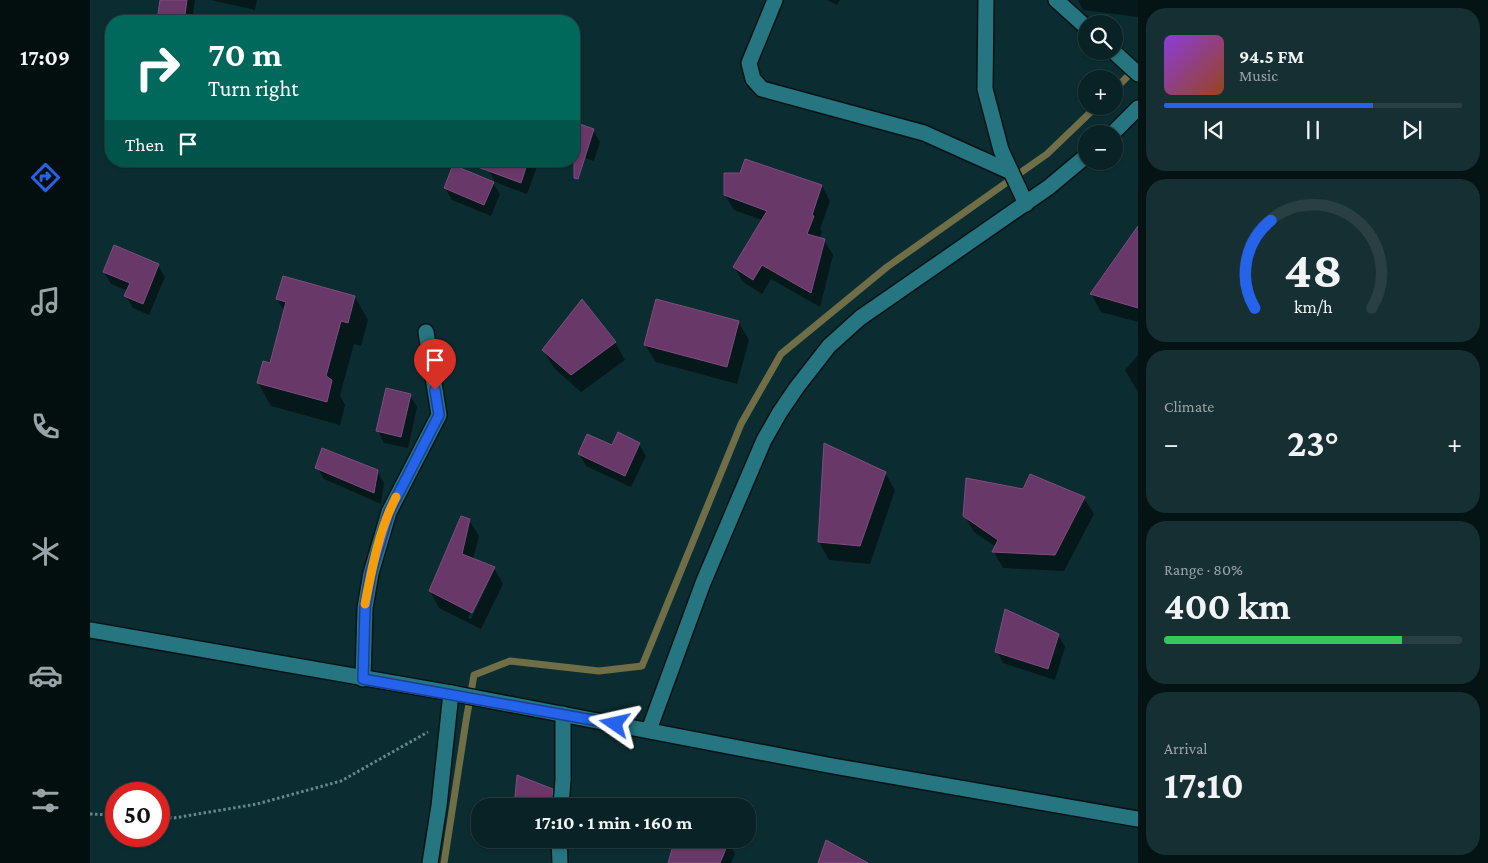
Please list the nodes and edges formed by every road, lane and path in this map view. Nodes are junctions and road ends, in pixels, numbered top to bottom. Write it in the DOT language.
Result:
graph roads {
  1 [pos="774,0"];
  2 [pos="986,0"];
  3 [pos="1056,0"];
  4 [pos="1078,20"];
  5 [pos="1123,60"];
  6 [pos="1138,74"];
  7 [pos="1138,108"];
  8 [pos="1121,125"];
  9 [pos="1078,163"];
  10 [pos="1011,172"];
  11 [pos="1026,204"];
  12 [pos="426,332"];
  13 [pos="90,630"];
  14 [pos="363,679"];
  15 [pos="451,694"];
  16 [pos="563,714"];
  17 [pos="448,720"];
  18 [pos="649,730"];
  19 [pos="562,798"];
  20 [pos="90,814"];
  21 [pos="105,815"];
  22 [pos="170,818"];
  23 [pos="1138,819"];
  24 [pos="559,848"];
  25 [pos="430,863"];
  26 [pos="560,863"];
  1 -- 10 [label="street"];
  2 -- 10 [label="street"];
  3 -- 4 [label="street"];
  5 -- 6 [label="street"];
  7 -- 8 [label="street"];
  9 -- 11 [label="street"];
  10 -- 11 [label="street"];
  11 -- 18 [label="street"];
  12 -- 14 [label="street"];
  13 -- 14 [label="street"];
  14 -- 15 [label="street"];
  15 -- 16 [label="street"];
  15 -- 17 [label="street"];
  16 -- 18 [label="street"];
  16 -- 19 [label="street"];
  17 -- 22 [label="path"];
  17 -- 25 [label="street"];
  18 -- 23 [label="street"];
  20 -- 21 [label="path"];
  24 -- 26 [label="street"];
}
